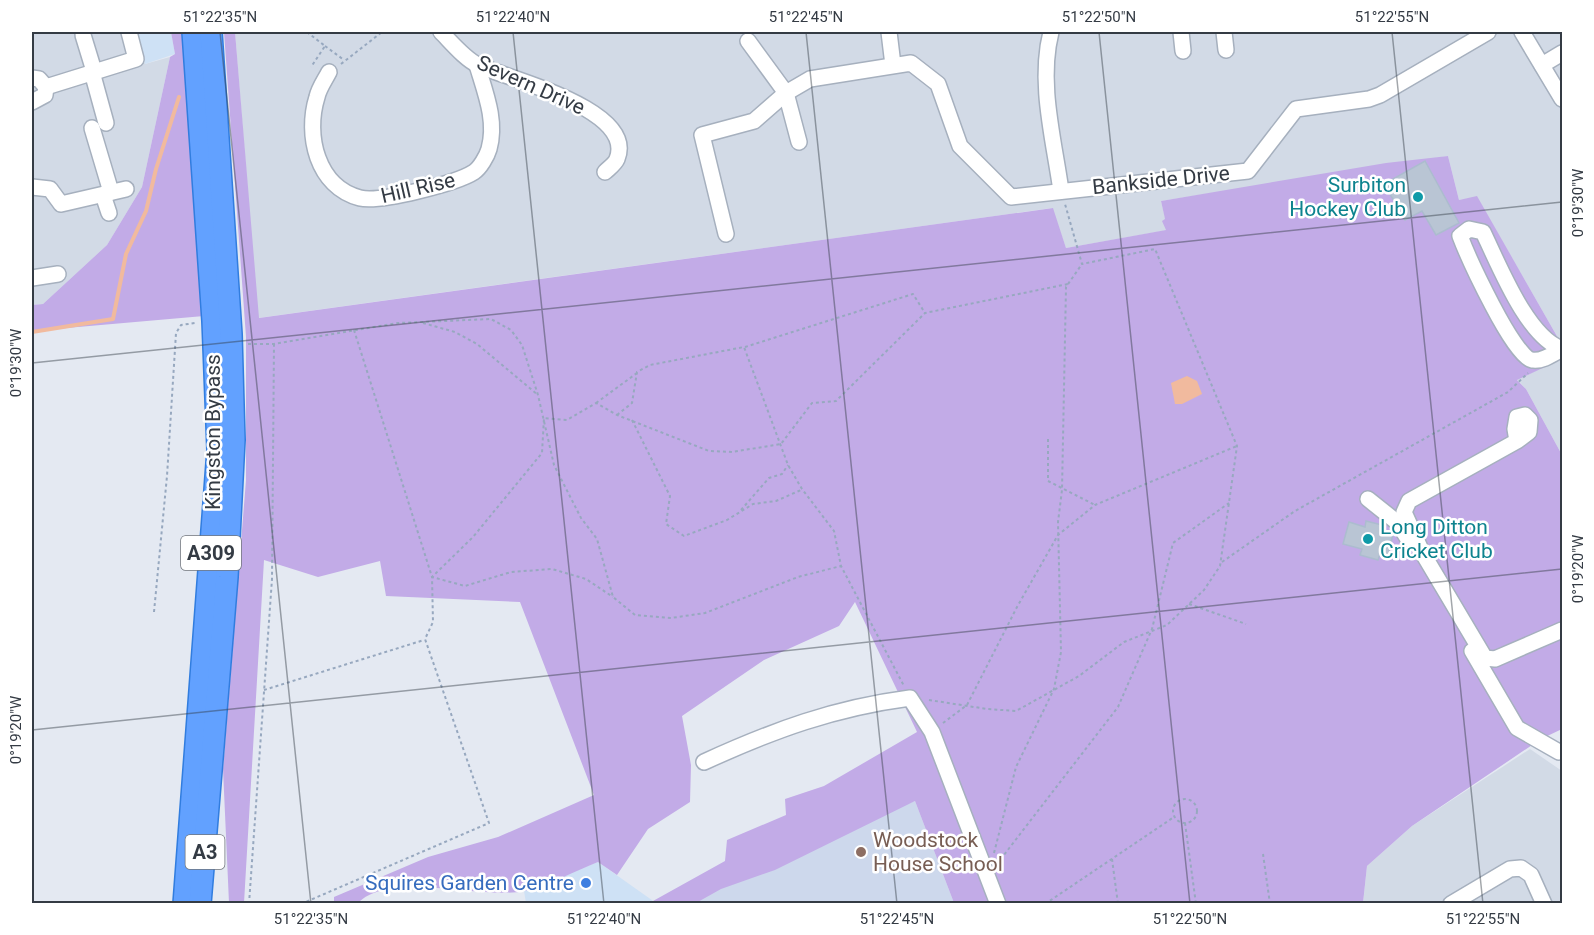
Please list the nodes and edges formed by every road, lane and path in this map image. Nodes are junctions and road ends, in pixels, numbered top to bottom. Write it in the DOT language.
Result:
graph roads {
  1 [pos="129,32"];
  2 [pos="193,32"];
  3 [pos="211,32"];
  4 [pos="307,32"];
  5 [pos="382,32"];
  6 [pos="441,32"];
  7 [pos="889,32"];
  8 [pos="1051,32"];
  9 [pos="1181,32"];
  10 [pos="1224,32"];
  11 [pos="1488,32"];
  12 [pos="1522,32"];
  13 [pos="82,36"];
  14 [pos="748,41"];
  15 [pos="325,46"];
  16 [pos="1226,50"];
  17 [pos="1183,51"];
  18 [pos="1563,53"];
  19 [pos="345,61"];
  20 [pos="477,65"];
  21 [pos="892,65"];
  22 [pos="1542,65"];
  23 [pos="311,67"];
  24 [pos="93,72"];
  25 [pos="329,72"];
  26 [pos="32,78"];
  27 [pos="46,87"];
  28 [pos="786,93"];
  29 [pos="1563,99"];
  30 [pos="32,102"];
  31 [pos="799,142"];
  32 [pos="605,172"];
  33 [pos="32,187"];
  34 [pos="1061,191"];
  35 [pos="114,192"];
  36 [pos="109,213"];
  37 [pos="726,234"];
  38 [pos="1082,264"];
  39 [pos="58,274"];
  40 [pos="32,278"];
  41 [pos="1068,284"];
  42 [pos="925,313"];
  43 [pos="213,321"];
  44 [pos="420,322"];
  45 [pos="353,329"];
  46 [pos="231,344"];
  47 [pos="274,344"];
  48 [pos="744,347"];
  49 [pos="1563,349"];
  50 [pos="1540,360"];
  51 [pos="637,372"];
  52 [pos="538,395"];
  53 [pos="596,403"];
  54 [pos="618,415"];
  55 [pos="544,418"];
  56 [pos="632,420"];
  57 [pos="1048,439"];
  58 [pos="1517,441"];
  59 [pos="781,444"];
  60 [pos="1237,446"];
  61 [pos="788,465"];
  62 [pos="802,489"];
  63 [pos="1062,490"];
  64 [pos="1368,499"];
  65 [pos="1230,502"];
  66 [pos="1095,506"];
  67 [pos="740,512"];
  68 [pos="1058,535"];
  69 [pos="1221,562"];
  70 [pos="841,566"];
  71 [pos="432,577"];
  72 [pos="613,597"];
  73 [pos="1189,604"];
  74 [pos="154,612"];
  75 [pos="1246,624"];
  76 [pos="1563,630"];
  77 [pos="1150,631"];
  78 [pos="425,639"];
  79 [pos="1054,689"];
  80 [pos="264,690"];
  81 [pos="910,698"];
  82 [pos="967,705"];
  83 [pos="932,732"];
  84 [pos="1563,751"];
  85 [pos="704,762"];
  86 [pos="209,801"];
  87 [pos="1174,817"];
  88 [pos="1185,823"];
  89 [pos="1263,854"];
  90 [pos="1112,859"];
  91 [pos="988,876"];
  92 [pos="184,903"];
  93 [pos="200,903"];
  94 [pos="216,903"];
  95 [pos="249,903"];
  96 [pos="301,903"];
  97 [pos="998,903"];
  98 [pos="1046,903"];
  99 [pos="1118,903"];
  100 [pos="1196,903"];
  101 [pos="1270,903"];
  102 [pos="1451,903"];
  103 [pos="1544,903"];
  1 -- 24 [label="street"];
  2 -- 43 [label="highway, Kingston Bypass / A309"];
  3 -- 46 [label="highway, Kingston Bypass / A309"];
  4 -- 15 [label="path"];
  5 -- 19 [label="path"];
  6 -- 20 [label="street, Severn Drive"];
  7 -- 21 [label="street"];
  8 -- 34 [label="street"];
  9 -- 17 [label="street"];
  10 -- 16 [label="street"];
  11 -- 34 [label="street, Bankside Drive"];
  12 -- 22 [label="street"];
  13 -- 24 [label="street"];
  14 -- 28 [label="street"];
  15 -- 19 [label="path"];
  15 -- 23 [label="path"];
  18 -- 22 [label="street"];
  19 -- 25 [label="path"];
  20 -- 25 [label="street, Hill Rise"];
  20 -- 32 [label="street, Severn Drive"];
  21 -- 28 [label="street, Bankside Drive"];
  21 -- 34 [label="street, Bankside Drive"];
  22 -- 29 [label="street"];
  24 -- 27 [label="street"];
  24 -- 35 [label="street"];
  26 -- 27 [label="street"];
  27 -- 30 [label="street"];
  28 -- 31 [label="street"];
  28 -- 37 [label="street"];
  33 -- 35 [label="street"];
  34 -- 38 [label="path"];
  35 -- 36 [label="street"];
  38 -- 41 [label="path"];
  38 -- 60 [label="path"];
  39 -- 40 [label="street"];
  41 -- 42 [label="path"];
  41 -- 63 [label="path"];
  42 -- 48 [label="path"];
  42 -- 59 [label="path"];
  43 -- 74 [label="path"];
  43 -- 92 [label="highway, Kingston Bypass / A309"];
  44 -- 45 [label="path"];
  44 -- 52 [label="path"];
  44 -- 52 [label="path"];
  45 -- 47 [label="path"];
  45 -- 71 [label="path"];
  46 -- 47 [label="path"];
  46 -- 86 [label="highway, Kingston Bypass / A309"];
  47 -- 80 [label="path"];
  48 -- 51 [label="path"];
  48 -- 59 [label="path"];
  49 -- 50 [label="street"];
  49 -- 50 [label="street"];
  50 -- 69 [label="path"];
  51 -- 53 [label="path"];
  51 -- 54 [label="path"];
  52 -- 55 [label="path"];
  53 -- 54 [label="path"];
  53 -- 55 [label="path"];
  54 -- 56 [label="path"];
  55 -- 71 [label="path"];
  55 -- 72 [label="path"];
  56 -- 59 [label="path"];
  56 -- 67 [label="path"];
  57 -- 63 [label="path"];
  58 -- 76 [label="street"];
  59 -- 61 [label="path"];
  60 -- 65 [label="path"];
  60 -- 66 [label="path"];
  61 -- 62 [label="path"];
  61 -- 67 [label="path"];
  62 -- 67 [label="path"];
  62 -- 70 [label="path"];
  63 -- 66 [label="path"];
  63 -- 68 [label="path"];
  64 -- 84 [label="street"];
  65 -- 69 [label="path"];
  65 -- 77 [label="path"];
  66 -- 68 [label="path"];
  68 -- 79 [label="path"];
  68 -- 82 [label="path"];
  69 -- 73 [label="path"];
  70 -- 72 [label="path"];
  70 -- 81 [label="path"];
  71 -- 72 [label="path"];
  71 -- 78 [label="path"];
  73 -- 75 [label="path"];
  73 -- 77 [label="path"];
  77 -- 79 [label="path"];
  77 -- 91 [label="path"];
  78 -- 80 [label="path"];
  78 -- 96 [label="path"];
  79 -- 82 [label="path"];
  79 -- 91 [label="path"];
  80 -- 95 [label="path"];
  81 -- 82 [label="path"];
  81 -- 83 [label="street"];
  81 -- 85 [label="street"];
  82 -- 83 [label="path"];
  83 -- 91 [label="street"];
  86 -- 93 [label="highway, A3"];
  86 -- 94 [label="highway, A309"];
  87 -- 88 [label="path"];
  87 -- 88 [label="path"];
  87 -- 90 [label="path"];
  88 -- 100 [label="path"];
  89 -- 101 [label="path"];
  90 -- 98 [label="path"];
  90 -- 99 [label="path"];
  91 -- 97 [label="street"];
  102 -- 103 [label="street"];
}
